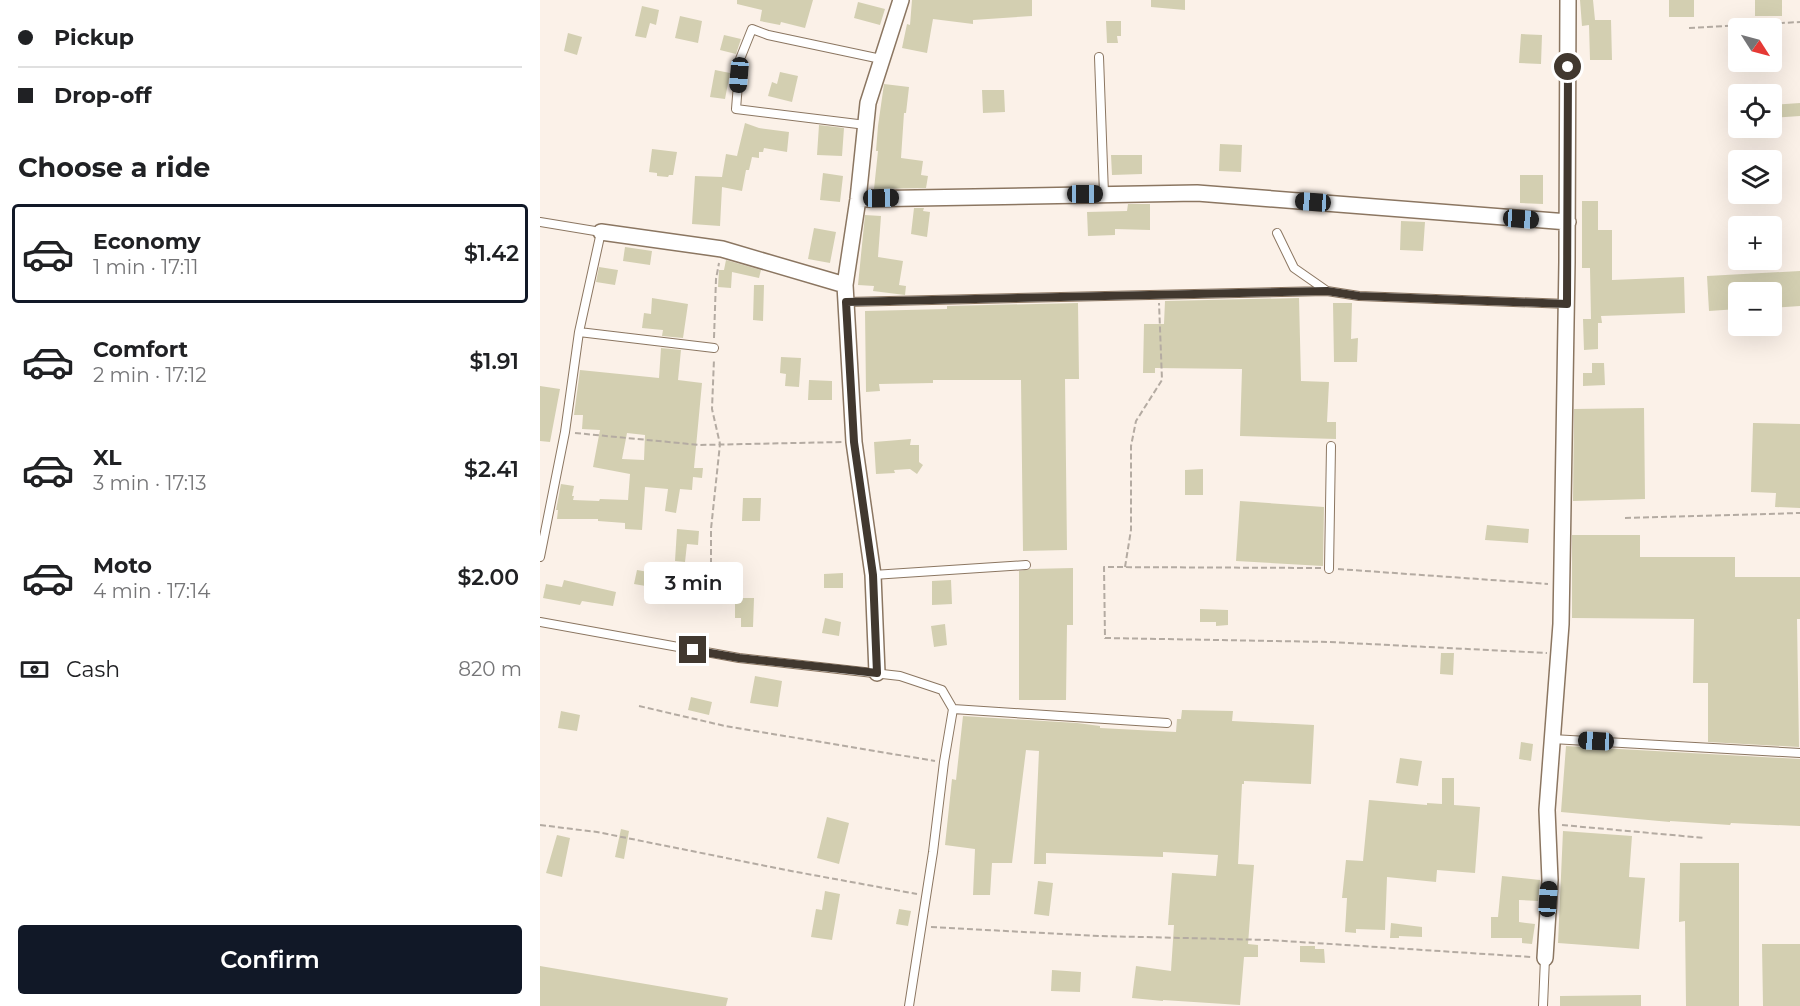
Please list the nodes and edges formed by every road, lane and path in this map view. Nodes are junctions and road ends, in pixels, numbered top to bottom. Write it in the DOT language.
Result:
graph roads {
  1 [pos="901,0"];
  2 [pos="1568,0"];
  3 [pos="1800,22"];
  4 [pos="1689,28"];
  5 [pos="1099,57"];
  6 [pos="881,59"];
  7 [pos="866,125"];
  8 [pos="1104,194"];
  9 [pos="858,199"];
  10 [pos="540,222"];
  11 [pos="1568,222"];
  12 [pos="602,231"];
  13 [pos="1277,233"];
  14 [pos="722,249"];
  15 [pos="845,285"];
  16 [pos="1327,291"];
  17 [pos="1158,294"];
  18 [pos="846,302"];
  19 [pos="1567,304"];
  20 [pos="579,332"];
  21 [pos="714,348"];
  22 [pos="565,432"];
  23 [pos="854,442"];
  24 [pos="720,444"];
  25 [pos="1331,446"];
  26 [pos="1800,513"];
  27 [pos="1625,518"];
  28 [pos="540,557"];
  29 [pos="1026,565"];
  30 [pos="1104,567"];
  31 [pos="1125,567"];
  32 [pos="1329,568"];
  33 [pos="711,573"];
  34 [pos="873,575"];
  35 [pos="540,622"];
  36 [pos="1559,653"];
  37 [pos="877,673"];
  38 [pos="639,706"];
  39 [pos="953,709"];
  40 [pos="1167,723"];
  41 [pos="1552,739"];
  42 [pos="1800,753"];
  43 [pos="944,762"];
  44 [pos="1548,824"];
  45 [pos="540,825"];
  46 [pos="1705,838"];
  47 [pos="926,895"];
  48 [pos="921,926"];
  49 [pos="1545,958"];
  50 [pos="909,1006"];
  51 [pos="1543,1006"];
  1 -- 6 [label="street"];
  2 -- 11 [label="street"];
  3 -- 4 [label="path"];
  5 -- 8 [label="lane"];
  6 -- 7 [label="street"];
  6 -- 7 [label="lane"];
  7 -- 9 [label="street"];
  8 -- 9 [label="street"];
  8 -- 11 [label="street"];
  9 -- 15 [label="street"];
  10 -- 12 [label="lane"];
  11 -- 19 [label="street"];
  12 -- 14 [label="street"];
  12 -- 20 [label="lane"];
  13 -- 16 [label="lane"];
  14 -- 15 [label="street"];
  14 -- 21 [label="path"];
  15 -- 18 [label="street"];
  16 -- 17 [label="lane"];
  16 -- 19 [label="lane"];
  17 -- 18 [label="lane"];
  17 -- 31 [label="path"];
  18 -- 23 [label="street"];
  19 -- 36 [label="street"];
  20 -- 21 [label="lane"];
  20 -- 22 [label="lane"];
  21 -- 24 [label="path"];
  22 -- 24 [label="path"];
  22 -- 28 [label="lane"];
  23 -- 24 [label="path"];
  23 -- 34 [label="street"];
  24 -- 33 [label="path"];
  25 -- 32 [label="lane"];
  26 -- 27 [label="path"];
  29 -- 34 [label="lane"];
  30 -- 36 [label="path"];
  34 -- 37 [label="street"];
  35 -- 37 [label="lane"];
  36 -- 41 [label="street"];
  37 -- 39 [label="lane"];
  38 -- 43 [label="path"];
  39 -- 40 [label="lane"];
  39 -- 43 [label="lane"];
  41 -- 42 [label="lane"];
  41 -- 44 [label="street"];
  43 -- 47 [label="lane"];
  44 -- 46 [label="path"];
  44 -- 49 [label="street"];
  45 -- 47 [label="path"];
  47 -- 48 [label="lane"];
  48 -- 49 [label="path"];
  48 -- 50 [label="lane"];
  49 -- 51 [label="lane"];
}
